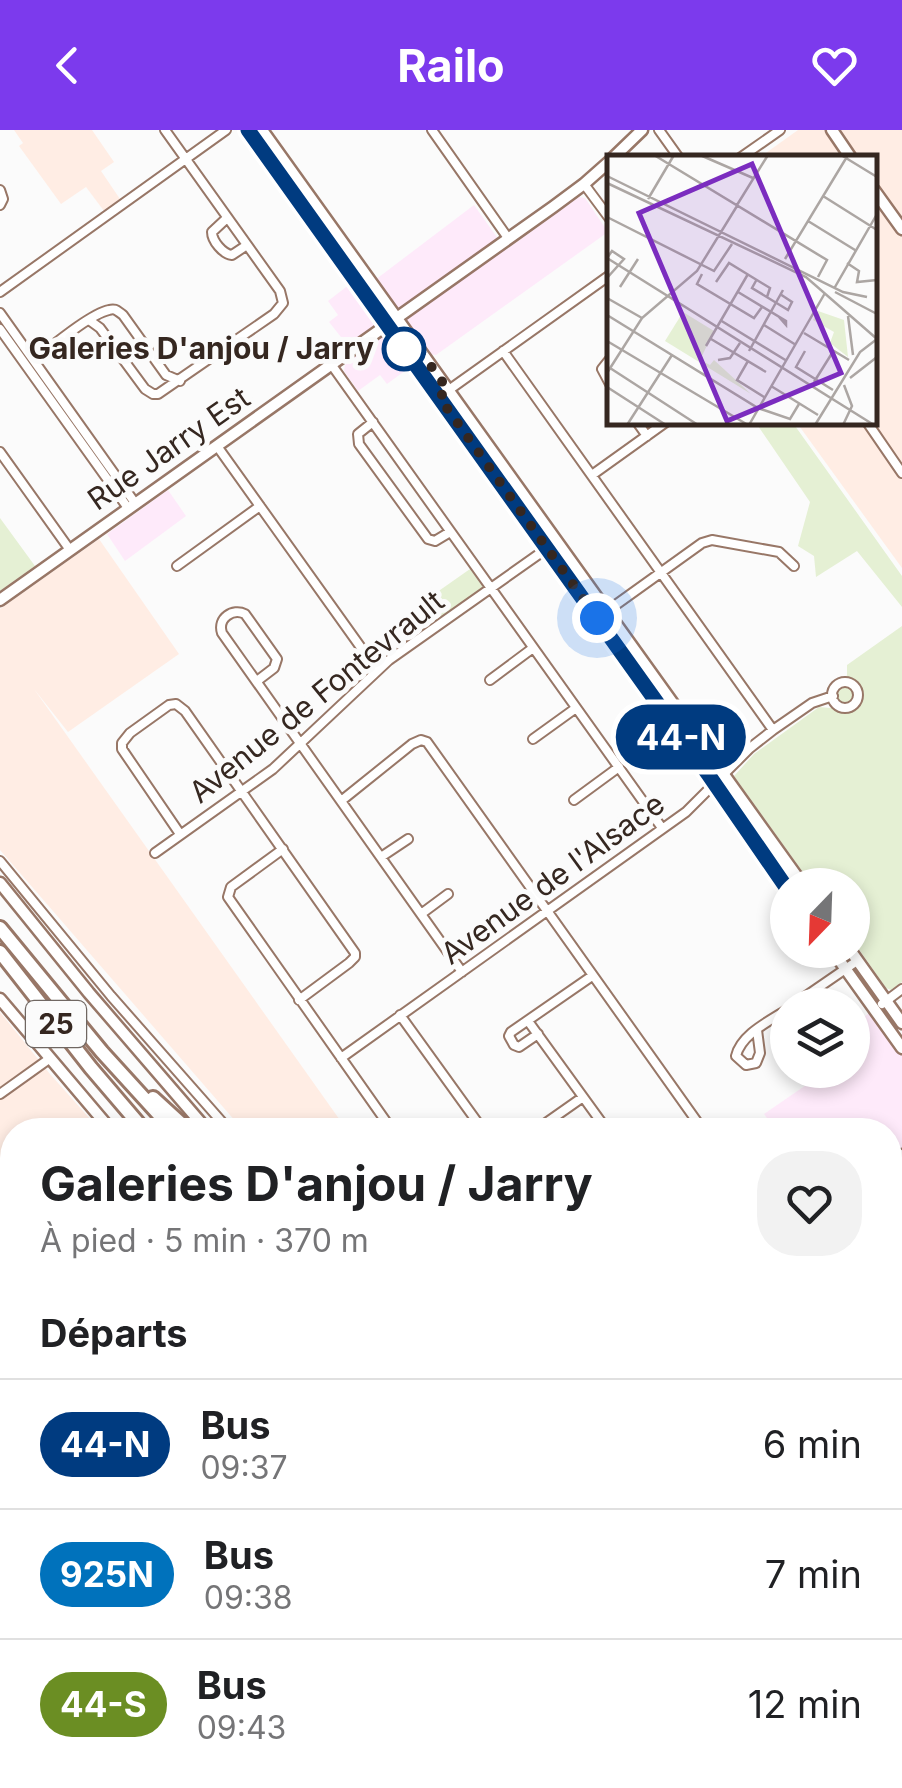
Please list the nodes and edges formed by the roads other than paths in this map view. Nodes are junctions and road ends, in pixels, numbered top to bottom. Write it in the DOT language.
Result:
graph roads {
  1 [pos="165,130"];
  2 [pos="226,130"];
  3 [pos="248,130"];
  4 [pos="262,130"];
  5 [pos="432,130"];
  6 [pos="642,130"];
  7 [pos="659,130"];
  8 [pos="780,130"];
  9 [pos="832,130"];
  10 [pos="615,155"];
  11 [pos="677,155"];
  12 [pos="744,155"];
  13 [pos="850,155"];
  14 [pos="186,159"];
  15 [pos="607,163"];
  16 [pos="584,184"];
  17 [pos="0,190"];
  18 [pos="877,194"];
  19 [pos="0,205"];
  20 [pos="607,215"];
  21 [pos="227,218"];
  22 [pos="902,229"];
  23 [pos="508,238"];
  24 [pos="247,246"];
  25 [pos="607,277"];
  26 [pos="0,292"];
  27 [pos="0,312"];
  28 [pos="89,320"];
  29 [pos="392,321"];
  30 [pos="0,329"];
  31 [pos="503,351"];
  32 [pos="30,362"];
  33 [pos="331,364"];
  34 [pos="180,380"];
  35 [pos="443,394"];
  36 [pos="373,422"];
  37 [pos="639,425"];
  38 [pos="662,425"];
  39 [pos="869,425"];
  40 [pos="647,436"];
  41 [pos="218,446"];
  42 [pos="0,452"];
  43 [pos="902,472"];
  44 [pos="592,475"];
  45 [pos="132,506"];
  46 [pos="260,506"];
  47 [pos="450,532"];
  48 [pos="551,546"];
  49 [pos="70,550"];
  50 [pos="177,566"];
  51 [pos="794,566"];
  52 [pos="662,573"];
  53 [pos="491,588"];
  54 [pos="0,600"];
  55 [pos="602,615"];
  56 [pos="533,648"];
  57 [pos="377,670"];
  58 [pos="490,680"];
  59 [pos="257,681"];
  60 [pos="833,696"];
  61 [pos="576,708"];
  62 [pos="773,730"];
  63 [pos="533,739"];
  64 [pos="301,744"];
  65 [pos="619,768"];
  66 [pos="718,780"];
  67 [pos="242,791"];
  68 [pos="574,800"];
  69 [pos="341,801"];
  70 [pos="662,828"];
  71 [pos="180,834"];
  72 [pos="408,839"];
  73 [pos="283,849"];
  74 [pos="155,853"];
  75 [pos="381,857"];
  76 [pos="0,862"];
  77 [pos="773,868"];
  78 [pos="791,868"];
  79 [pos="0,883"];
  80 [pos="448,894"];
  81 [pos="547,912"];
  82 [pos="421,914"];
  83 [pos="0,928"];
  84 [pos="0,952"];
  85 [pos="863,968"];
  86 [pos="845,969"];
  87 [pos="462,972"];
  88 [pos="592,976"];
  89 [pos="818,988"];
  90 [pos="902,989"];
  91 [pos="0,999"];
  92 [pos="299,1000"];
  93 [pos="886,1001"];
  94 [pos="874,1010"];
  95 [pos="400,1015"];
  96 [pos="528,1021"];
  97 [pos="770,1021"];
  98 [pos="902,1023"];
  99 [pos="757,1030"];
  100 [pos="538,1034"];
  101 [pos="902,1048"];
  102 [pos="49,1058"];
  103 [pos="340,1058"];
  104 [pos="112,1064"];
  105 [pos="0,1094"];
  106 [pos="113,1095"];
  107 [pos="583,1096"];
  108 [pos="101,1118"];
  109 [pos="128,1118"];
  110 [pos="133,1118"];
  111 [pos="162,1118"];
  112 [pos="174,1118"];
  113 [pos="197,1118"];
  114 [pos="218,1118"];
  115 [pos="383,1118"];
  116 [pos="474,1118"];
  117 [pos="553,1118"];
  118 [pos="599,1118"];
  119 [pos="693,1118"];
  1 -- 14 [label="street"];
  2 -- 14 [label="street"];
  3 -- 29 [label="street"];
  4 -- 29 [label="street"];
  5 -- 23 [label="street"];
  6 -- 10 [label="street, Rue Jarry Est"];
  7 -- 11 [label="street"];
  8 -- 12 [label="street"];
  9 -- 13 [label="street"];
  14 -- 21 [label="street"];
  14 -- 26 [label="street"];
  15 -- 16 [label="street, Rue Jarry Est"];
  16 -- 20 [label="street"];
  16 -- 23 [label="street, Rue Jarry Est"];
  17 -- 19 [label="street"];
  18 -- 22 [label="street"];
  21 -- 24 [label="street"];
  21 -- 24 [label="street"];
  23 -- 29 [label="street, Rue Jarry Est"];
  24 -- 34 [label="street"];
  25 -- 31 [label="street"];
  27 -- 32 [label="street"];
  28 -- 32 [label="street"];
  28 -- 34 [label="street"];
  28 -- 34 [label="street"];
  29 -- 33 [label="street, Rue Jarry Est"];
  29 -- 35 [label="street"];
  30 -- 32 [label="street"];
  31 -- 35 [label="street"];
  31 -- 44 [label="street"];
  32 -- 45 [label="street"];
  33 -- 36 [label="street"];
  33 -- 41 [label="street, Rue Jarry Est"];
  35 -- 48 [label="street"];
  36 -- 47 [label="street"];
  36 -- 47 [label="street"];
  37 -- 40 [label="street"];
  38 -- 40 [label="street"];
  39 -- 43 [label="street"];
  40 -- 44 [label="street"];
  41 -- 45 [label="street, Rue Jarry Est"];
  41 -- 46 [label="street"];
  42 -- 49 [label="street"];
  44 -- 52 [label="street"];
  45 -- 49 [label="street, Rue Jarry Est"];
  46 -- 50 [label="street"];
  46 -- 57 [label="street"];
  47 -- 53 [label="street"];
  48 -- 53 [label="street, Avenue de Fontevrault"];
  48 -- 55 [label="street"];
  49 -- 54 [label="street, Rue Jarry Est"];
  51 -- 52 [label="street"];
  52 -- 55 [label="street"];
  52 -- 62 [label="street"];
  53 -- 56 [label="street"];
  53 -- 57 [label="street, Avenue de Fontevrault"];
  55 -- 66 [label="street"];
  56 -- 58 [label="street"];
  56 -- 61 [label="street"];
  57 -- 64 [label="street, Avenue de Fontevrault"];
  59 -- 59 [label="street"];
  59 -- 64 [label="street"];
  60 -- 62 [label="street, Avenue de l'Alsace"];
  61 -- 63 [label="street"];
  61 -- 65 [label="street"];
  62 -- 66 [label="street, Avenue de l'Alsace"];
  64 -- 67 [label="street, Avenue de Fontevrault"];
  64 -- 69 [label="street"];
  65 -- 68 [label="street"];
  65 -- 70 [label="street"];
  66 -- 70 [label="street, Avenue de l'Alsace"];
  66 -- 77 [label="street"];
  66 -- 78 [label="street"];
  67 -- 71 [label="street, Avenue de Fontevrault"];
  67 -- 71 [label="street"];
  67 -- 73 [label="street"];
  69 -- 75 [label="street"];
  69 -- 81 [label="street"];
  70 -- 81 [label="street, Avenue de l'Alsace"];
  71 -- 74 [label="street, Avenue de Fontevrault"];
  72 -- 75 [label="street"];
  73 -- 92 [label="street"];
  73 -- 92 [label="street"];
  75 -- 82 [label="street"];
  76 -- 114 [label="street"];
  79 -- 113 [label="street"];
  80 -- 82 [label="street"];
  81 -- 87 [label="street, Avenue de l'Alsace"];
  81 -- 88 [label="street"];
  82 -- 87 [label="street"];
  83 -- 104 [label="highway, 25"];
  84 -- 106 [label="highway, 25"];
  85 -- 93 [label="street"];
  86 -- 89 [label="street"];
  86 -- 94 [label="street"];
  87 -- 95 [label="street, Avenue de l'Alsace"];
  88 -- 96 [label="street"];
  88 -- 119 [label="street"];
  90 -- 93 [label="street"];
  91 -- 102 [label="street"];
  92 -- 103 [label="street"];
  93 -- 94 [label="street"];
  93 -- 98 [label="street"];
  94 -- 101 [label="street"];
  95 -- 103 [label="street, Avenue de l'Alsace"];
  95 -- 116 [label="street"];
  96 -- 100 [label="street"];
  96 -- 100 [label="street"];
  97 -- 99 [label="street"];
  100 -- 107 [label="street"];
  102 -- 105 [label="street"];
  102 -- 108 [label="street"];
  103 -- 115 [label="street"];
  104 -- 111 [label="highway, 25"];
  104 -- 112 [label="highway"];
  106 -- 109 [label="highway"];
  106 -- 110 [label="highway, 25"];
  107 -- 117 [label="street"];
  107 -- 118 [label="street"];
}
